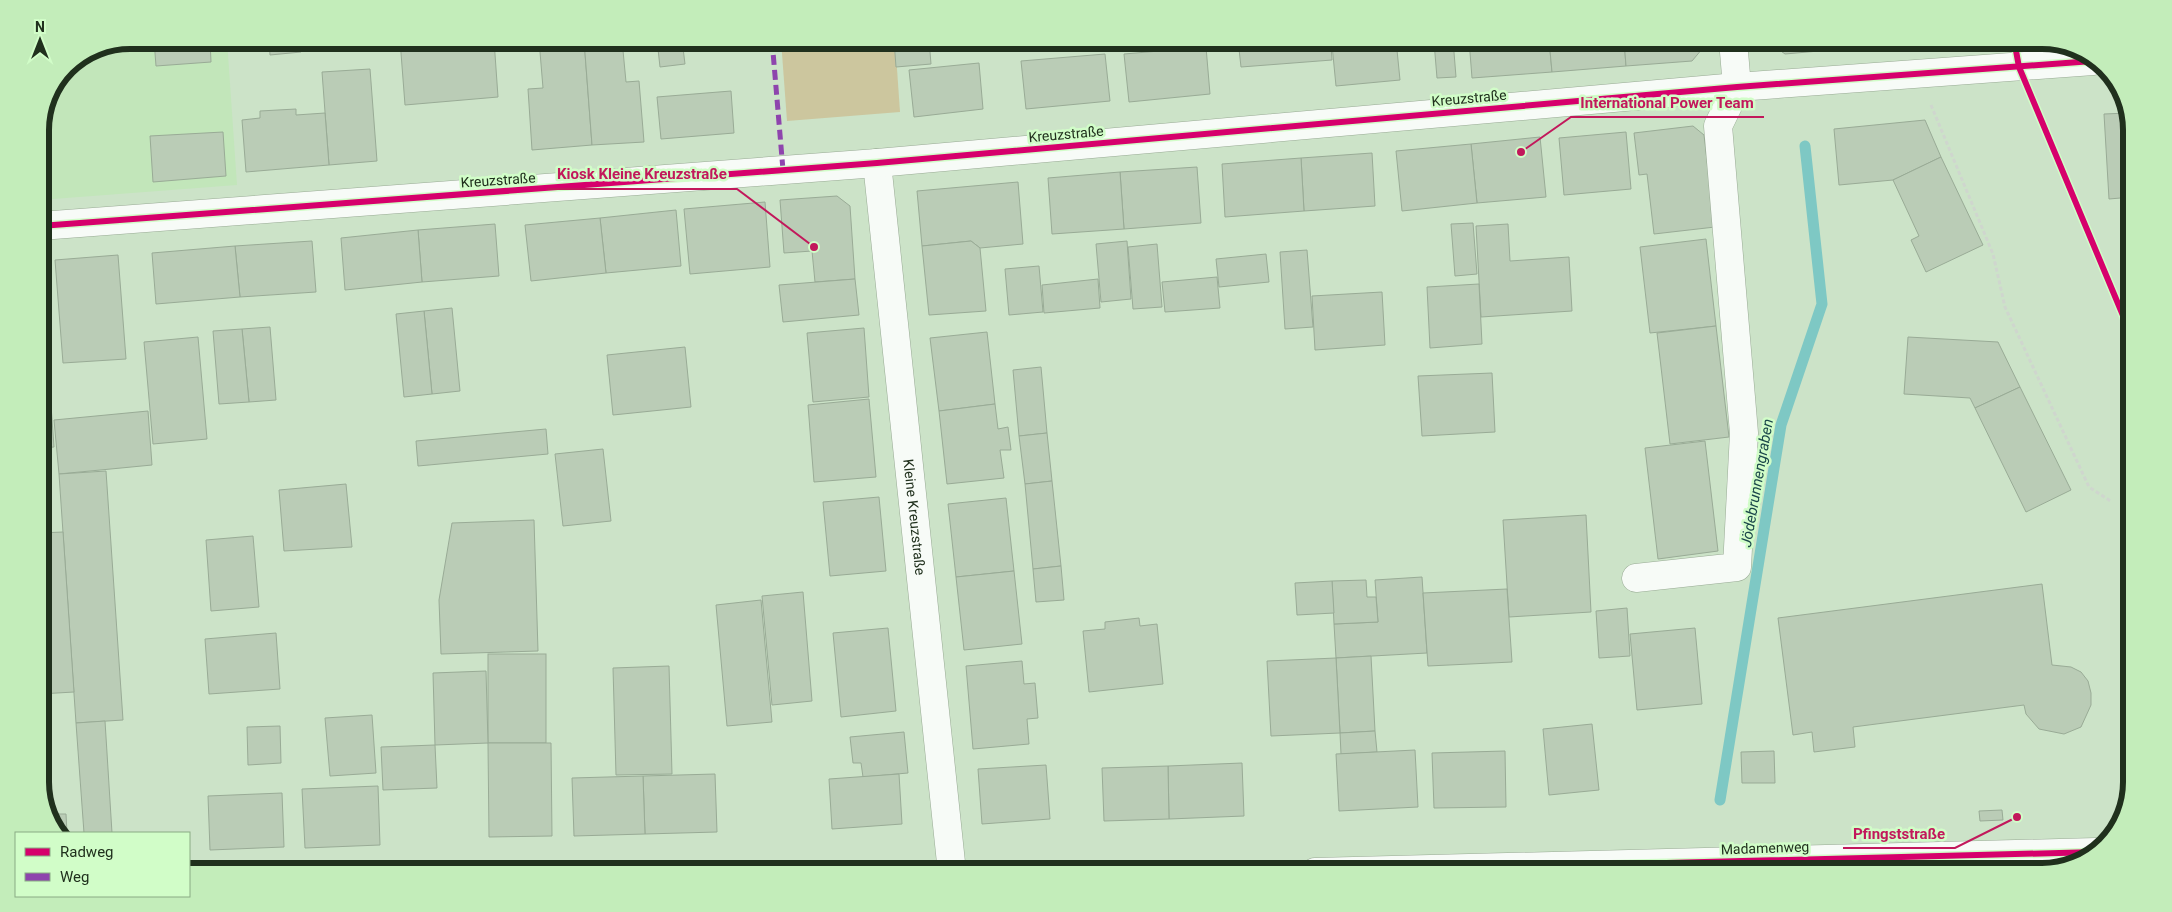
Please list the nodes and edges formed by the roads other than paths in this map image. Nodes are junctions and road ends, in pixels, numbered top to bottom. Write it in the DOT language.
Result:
graph roads {
  1 [pos="1734,49"];
  2 [pos="2084,61"];
  3 [pos="1737,87"];
  4 [pos="877,163"];
  5 [pos="49,225"];
  6 [pos="1636,578"];
  7 [pos="2082,853"];
  8 [pos="951,863"];
  9 [pos="1824,863"];
  1 -- 3 [label="street"];
  2 -- 3 [label="street, Kreuzstraße"];
  3 -- 4 [label="street, Kreuzstraße"];
  3 -- 6 [label="street"];
  4 -- 5 [label="street, Kreuzstraße"];
  4 -- 8 [label="street, Kleine Kreuzstraße"];
  7 -- 9 [label="street, Madamenweg"];
}
